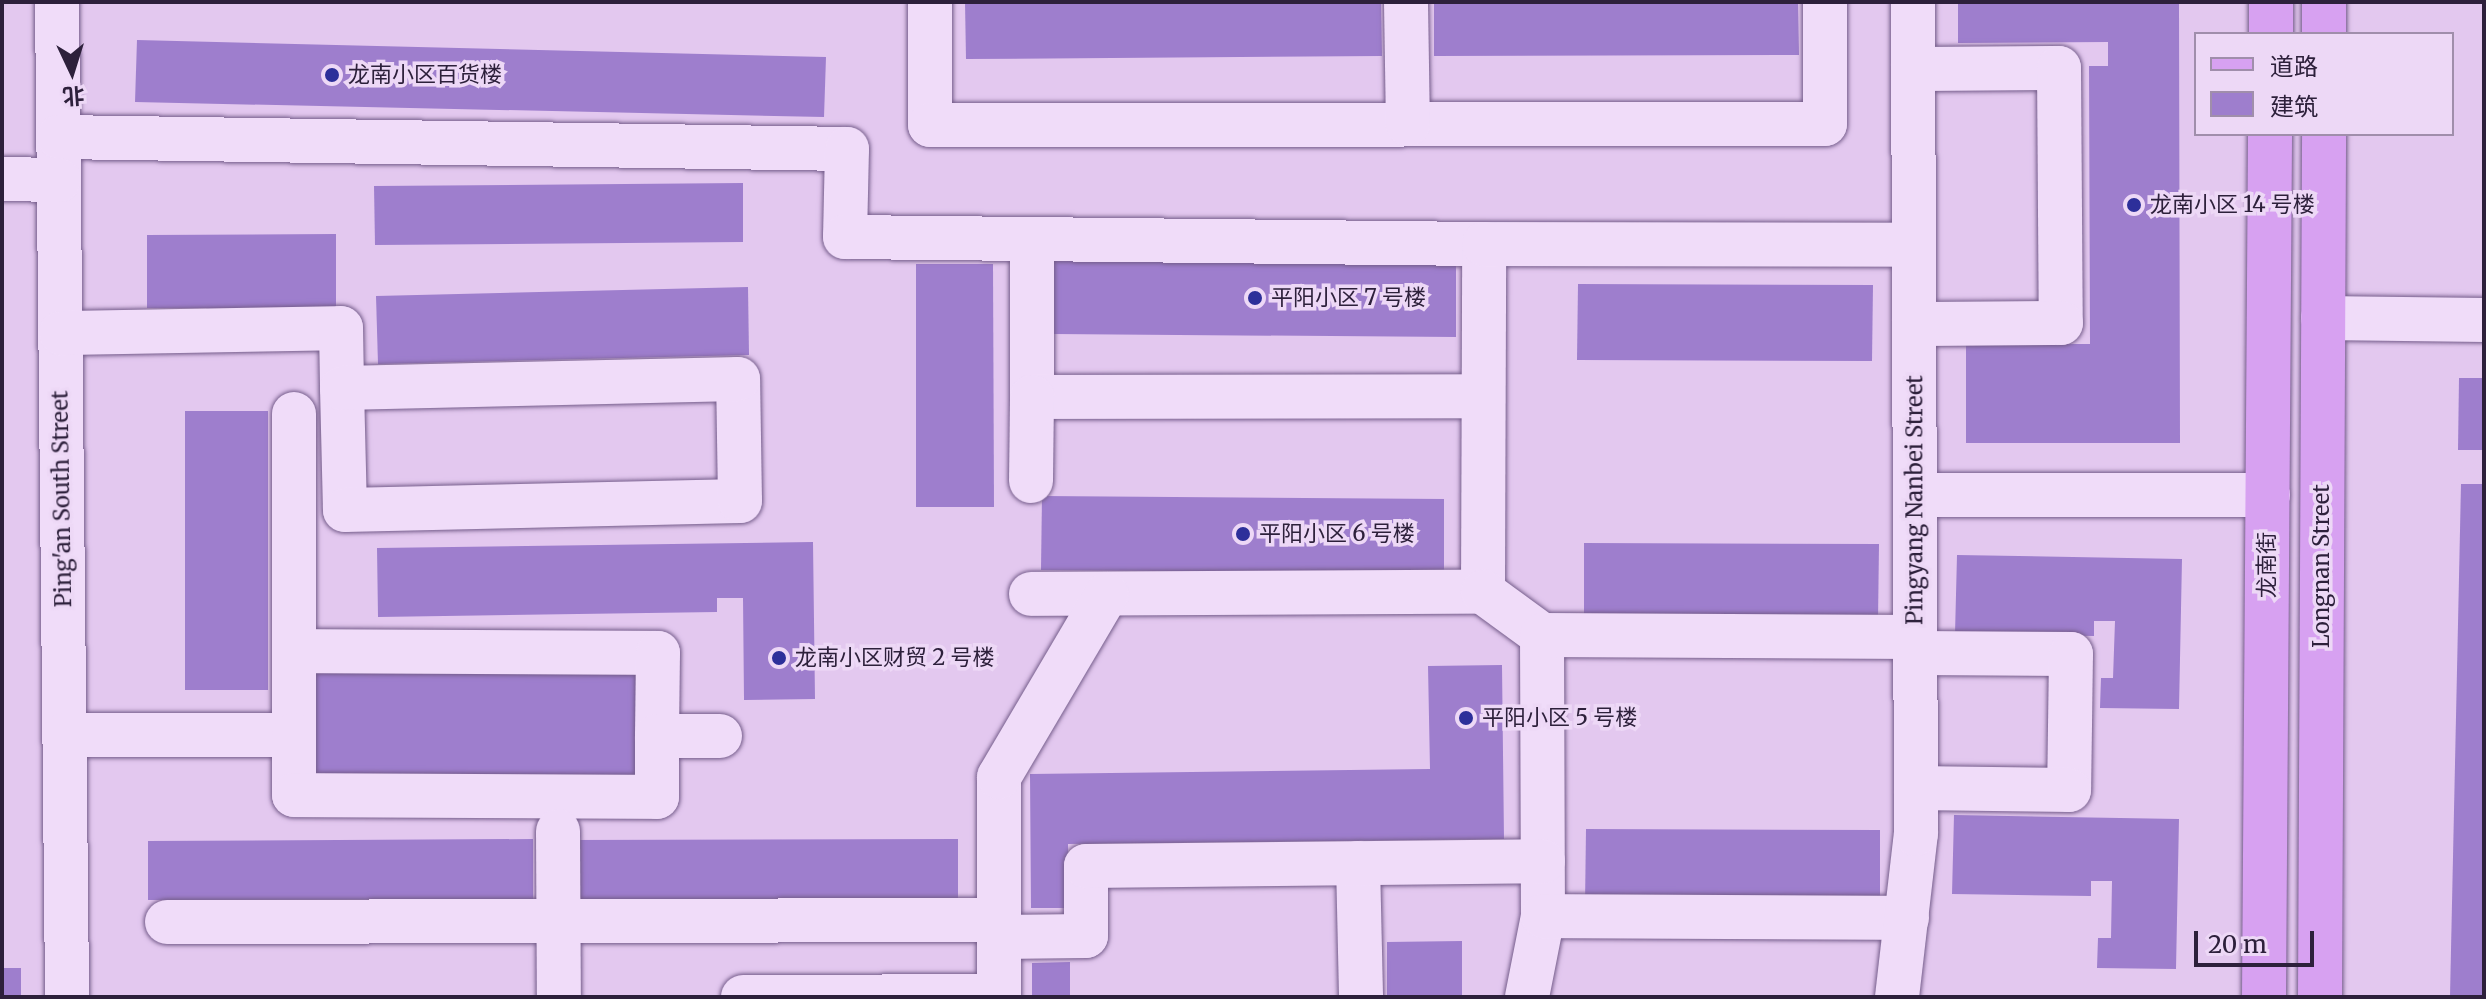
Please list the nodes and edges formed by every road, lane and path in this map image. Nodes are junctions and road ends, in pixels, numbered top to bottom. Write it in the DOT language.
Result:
graph roads {
  1 [pos="57,2"];
  2 [pos="930,2"];
  3 [pos="1406,2"];
  4 [pos="1825,2"];
  5 [pos="1913,2"];
  6 [pos="2271,2"];
  7 [pos="2324,2"];
  8 [pos="2271,32"];
  9 [pos="2324,32"];
  10 [pos="1913,69"];
  11 [pos="1408,124"];
  12 [pos="2270,136"];
  13 [pos="2324,136"];
  14 [pos="59,137"];
  15 [pos="2,179"];
  16 [pos="59,180"];
  17 [pos="1032,241"];
  18 [pos="1484,244"];
  19 [pos="1914,245"];
  20 [pos="2323,318"];
  21 [pos="2484,320"];
  22 [pos="1914,324"];
  23 [pos="61,333"];
  24 [pos="342,388"];
  25 [pos="1483,396"];
  26 [pos="1032,397"];
  27 [pos="294,414"];
  28 [pos="1031,481"];
  29 [pos="1915,495"];
  30 [pos="2268,495"];
  31 [pos="1483,592"];
  32 [pos="1031,594"];
  33 [pos="1107,594"];
  34 [pos="1542,635"];
  35 [pos="1916,645"];
  36 [pos="294,651"];
  37 [pos="64,735"];
  38 [pos="294,735"];
  39 [pos="657,736"];
  40 [pos="720,736"];
  41 [pos="1916,788"];
  42 [pos="558,831"];
  43 [pos="1543,861"];
  44 [pos="1358,863"];
  45 [pos="1543,916"];
  46 [pos="1907,918"];
  47 [pos="559,921"];
  48 [pos="167,922"];
  49 [pos="999,928"];
  50 [pos="999,996"];
  51 [pos="67,997"];
  52 [pos="559,997"];
  53 [pos="743,997"];
  54 [pos="1361,997"];
  55 [pos="1527,997"];
  56 [pos="1897,997"];
  57 [pos="2264,997"];
  58 [pos="2320,997"];
  1 -- 14 [label="street, Ping'an South Street"];
  2 -- 11 [label="street"];
  3 -- 11 [label="street"];
  4 -- 11 [label="street"];
  5 -- 10 [label="street, Pingyang Nanbei Street"];
  6 -- 8 [label="main road"];
  7 -- 9 [label="main road"];
  10 -- 19 [label="street, Pingyang Nanbei Street"];
  10 -- 22 [label="street"];
  12 -- 30 [label="main road, 龙南街"];
  13 -- 20 [label="main road, Longnan Street"];
  14 -- 16 [label="street, Ping'an South Street"];
  14 -- 17 [label="street"];
  15 -- 16 [label="street"];
  16 -- 23 [label="street, Ping'an South Street"];
  17 -- 18 [label="street"];
  17 -- 26 [label="street"];
  18 -- 19 [label="street"];
  18 -- 25 [label="street"];
  19 -- 22 [label="street, Pingyang Nanbei Street"];
  20 -- 21 [label="street"];
  20 -- 58 [label="main road, Longnan Street"];
  22 -- 29 [label="street, Pingyang Nanbei Street"];
  23 -- 24 [label="street"];
  23 -- 37 [label="street, Ping'an South Street"];
  24 -- 24 [label="street"];
  25 -- 26 [label="street"];
  25 -- 31 [label="street"];
  26 -- 28 [label="street"];
  27 -- 36 [label="street"];
  29 -- 30 [label="street"];
  29 -- 35 [label="street, Pingyang Nanbei Street"];
  30 -- 57 [label="main road, 龙南街"];
  31 -- 33 [label="street"];
  31 -- 34 [label="street"];
  32 -- 33 [label="street"];
  33 -- 49 [label="street"];
  34 -- 35 [label="street"];
  34 -- 43 [label="street"];
  35 -- 41 [label="street, Pingyang Nanbei Street"];
  35 -- 41 [label="street"];
  36 -- 38 [label="street"];
  36 -- 39 [label="street"];
  37 -- 38 [label="street"];
  37 -- 51 [label="street, Ping'an South Street"];
  38 -- 39 [label="street"];
  39 -- 40 [label="street"];
  41 -- 46 [label="street, Pingyang Nanbei Street"];
  42 -- 47 [label="street"];
  43 -- 44 [label="street"];
  43 -- 45 [label="street"];
  44 -- 49 [label="street"];
  44 -- 54 [label="street"];
  45 -- 46 [label="street"];
  45 -- 55 [label="street"];
  46 -- 56 [label="street, Pingyang Nanbei Street"];
  47 -- 48 [label="street"];
  47 -- 49 [label="street"];
  47 -- 52 [label="street"];
  49 -- 50 [label="street"];
  50 -- 53 [label="street"];
}
